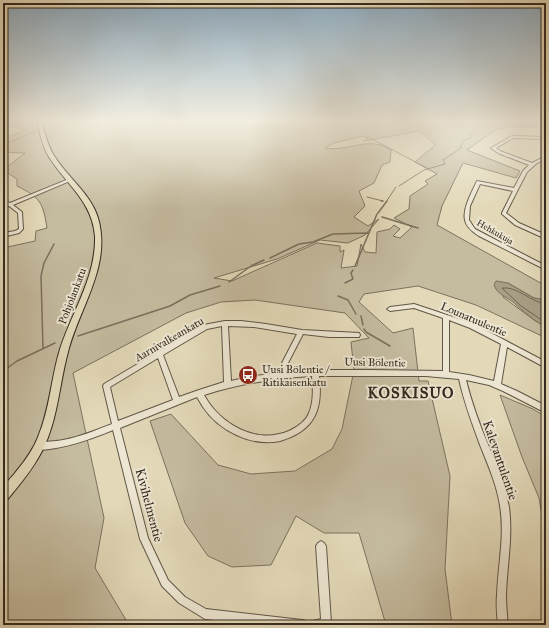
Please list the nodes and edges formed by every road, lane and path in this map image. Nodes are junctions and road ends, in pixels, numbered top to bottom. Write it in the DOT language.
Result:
graph roads {
  1 [pos="50,149"];
  2 [pos="495,149"];
  3 [pos="546,157"];
  4 [pos="532,165"];
  5 [pos="70,180"];
  6 [pos="515,190"];
  7 [pos="3,200"];
  8 [pos="9,204"];
  9 [pos="3,207"];
  10 [pos="3,235"];
  11 [pos="546,237"];
  12 [pos="546,268"];
  13 [pos="390,309"];
  14 [pos="446,318"];
  15 [pos="226,324"];
  16 [pos="302,332"];
  17 [pos="357,335"];
  18 [pos="504,343"];
  19 [pos="160,355"];
  20 [pos="546,365"];
  21 [pos="315,372"];
  22 [pos="288,373"];
  23 [pos="446,374"];
  24 [pos="462,376"];
  25 [pos="228,384"];
  26 [pos="497,385"];
  27 [pos="199,393"];
  28 [pos="177,402"];
  29 [pos="546,410"];
  30 [pos="116,426"];
  31 [pos="40,446"];
  32 [pos="3,496"];
  33 [pos="321,546"];
  34 [pos="321,624"];
  35 [pos="302,625"];
  36 [pos="503,625"];
  1 -- 5 [label="main road, Pohjolankatu"];
  2 -- 4 [label="street"];
  3 -- 4 [label="street"];
  4 -- 6 [label="street"];
  5 -- 8 [label="street"];
  5 -- 31 [label="main road, Pohjolankatu"];
  6 -- 11 [label="street"];
  6 -- 12 [label="street, Hehkukuja"];
  7 -- 8 [label="street"];
  8 -- 9 [label="street"];
  8 -- 10 [label="street"];
  13 -- 14 [label="street, Lounatuulentie"];
  14 -- 18 [label="street, Lounatuulentie"];
  14 -- 23 [label="street"];
  15 -- 16 [label="street, Aarnivalkeankatu"];
  15 -- 19 [label="street, Aarnivalkeankatu"];
  15 -- 25 [label="street"];
  16 -- 17 [label="street, Aarnivalkeankatu"];
  16 -- 22 [label="street"];
  18 -- 20 [label="street, Lounatuulentie"];
  18 -- 26 [label="street"];
  19 -- 28 [label="street"];
  19 -- 30 [label="street, Aarnivalkeankatu"];
  21 -- 22 [label="street, Uusi Bölentie"];
  21 -- 23 [label="street, Uusi Bölentie"];
  21 -- 27 [label="street"];
  22 -- 25 [label="street, Uusi Bölentie"];
  23 -- 24 [label="street, Uusi Bölentie"];
  24 -- 26 [label="street, Uusi Bölentie"];
  24 -- 36 [label="street, Kalevantulentie"];
  25 -- 27 [label="street, Uusi Bölentie"];
  26 -- 29 [label="street, Uusi Bölentie"];
  27 -- 28 [label="street, Uusi Bölentie"];
  28 -- 30 [label="street, Uusi Bölentie"];
  30 -- 31 [label="street, Uusi Bölentie"];
  30 -- 35 [label="street, Kivihelmentie"];
  31 -- 32 [label="main road, Pohjolankatu"];
  33 -- 34 [label="street"];
}
